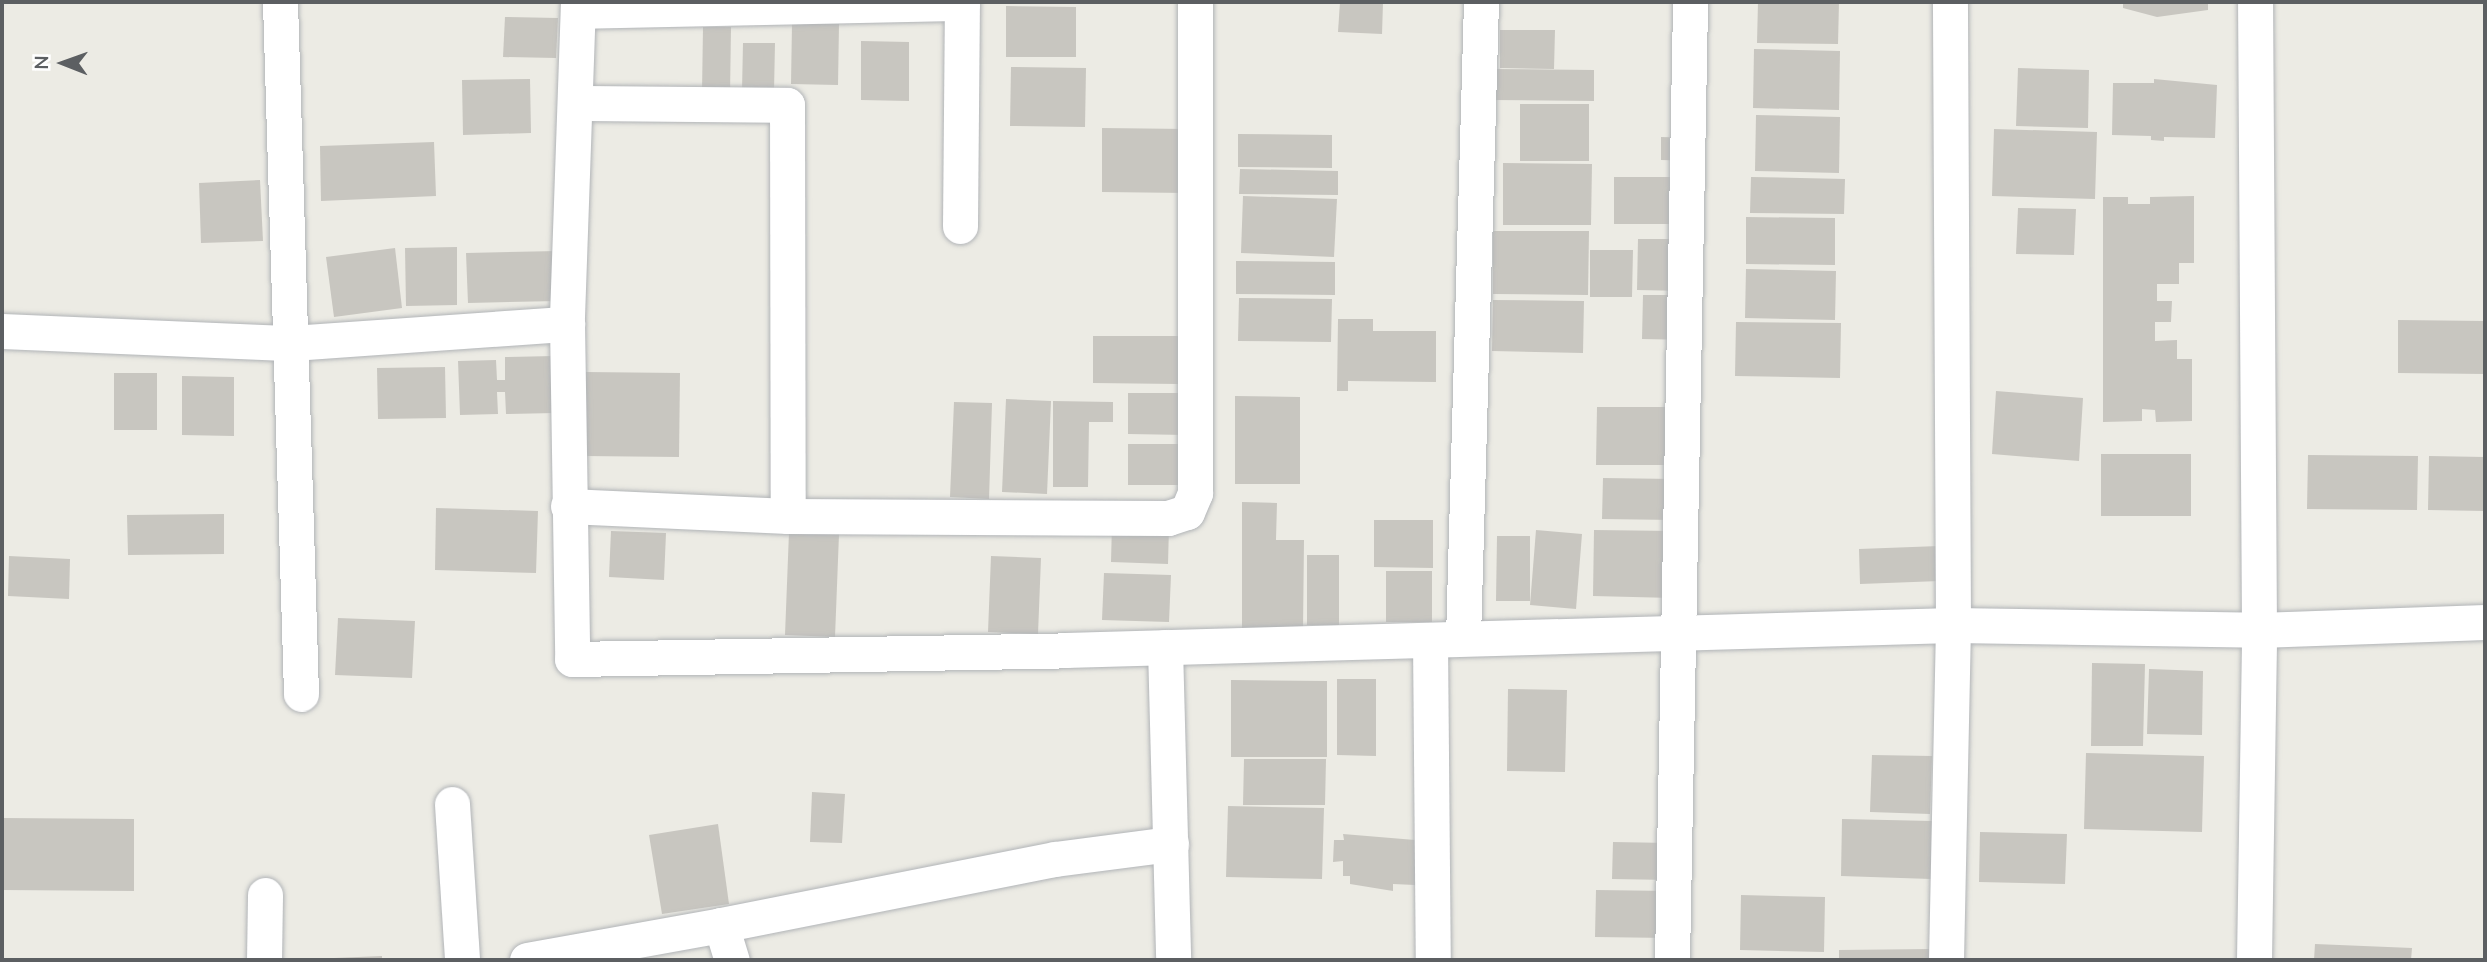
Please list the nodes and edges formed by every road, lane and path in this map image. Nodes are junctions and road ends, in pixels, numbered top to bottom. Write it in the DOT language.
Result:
graph roads {
  1 [pos="280,2"];
  2 [pos="962,2"];
  3 [pos="1195,2"];
  4 [pos="1481,2"];
  5 [pos="1690,2"];
  6 [pos="1950,2"];
  7 [pos="2255,2"];
  8 [pos="578,6"];
  9 [pos="575,103"];
  10 [pos="960,226"];
  11 [pos="567,324"];
  12 [pos="2,331"];
  13 [pos="292,343"];
  14 [pos="568,506"];
  15 [pos="788,516"];
  16 [pos="2485,622"];
  17 [pos="1953,625"];
  18 [pos="1676,631"];
  19 [pos="2259,631"];
  20 [pos="1447,639"];
  21 [pos="1165,647"];
  22 [pos="301,694"];
  23 [pos="452,804"];
  24 [pos="1171,844"];
  25 [pos="265,895"];
  26 [pos="721,925"];
  27 [pos="264,960"];
  28 [pos="462,960"];
  29 [pos="527,960"];
  30 [pos="732,960"];
  31 [pos="1174,960"];
  32 [pos="1433,960"];
  33 [pos="1672,960"];
  34 [pos="1946,960"];
  35 [pos="2254,960"];
  1 -- 13 [label="street"];
  2 -- 8 [label="street"];
  2 -- 10 [label="street"];
  3 -- 15 [label="street"];
  4 -- 20 [label="street"];
  5 -- 18 [label="street"];
  6 -- 17 [label="street"];
  7 -- 19 [label="street"];
  8 -- 9 [label="street"];
  9 -- 11 [label="street"];
  9 -- 15 [label="street"];
  11 -- 13 [label="street"];
  11 -- 14 [label="street"];
  12 -- 13 [label="street"];
  13 -- 22 [label="street"];
  14 -- 15 [label="street"];
  14 -- 21 [label="street"];
  16 -- 19 [label="street"];
  17 -- 18 [label="street"];
  17 -- 19 [label="street"];
  17 -- 34 [label="street"];
  18 -- 20 [label="street"];
  18 -- 33 [label="street"];
  19 -- 35 [label="street"];
  20 -- 21 [label="street"];
  20 -- 32 [label="street"];
  21 -- 24 [label="street"];
  23 -- 28 [label="street"];
  24 -- 26 [label="street"];
  24 -- 31 [label="street"];
  25 -- 27 [label="street"];
  26 -- 29 [label="street"];
  26 -- 30 [label="street"];
}
